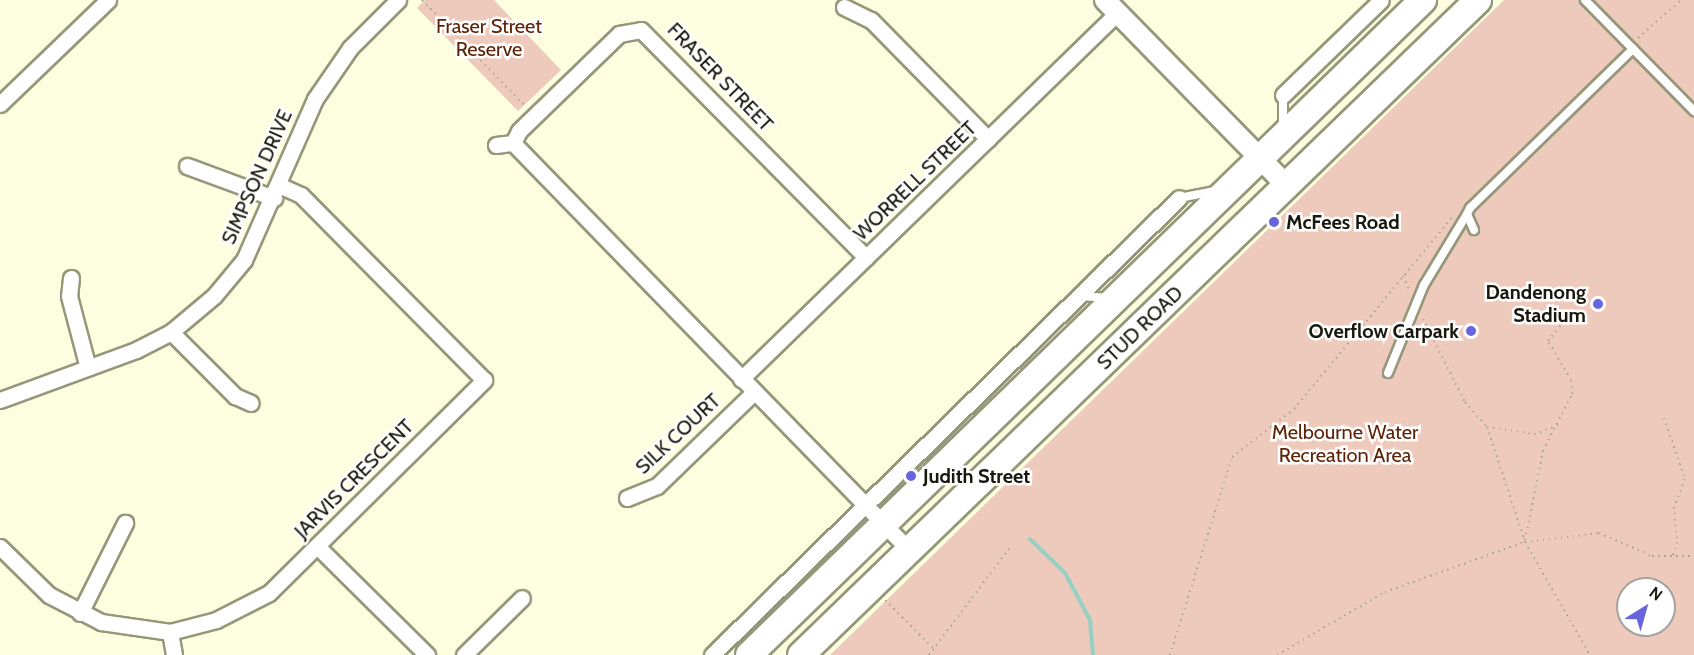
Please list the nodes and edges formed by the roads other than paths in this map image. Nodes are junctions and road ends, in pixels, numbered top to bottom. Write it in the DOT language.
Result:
graph roads {
  1 [pos="108,0"];
  2 [pos="398,0"];
  3 [pos="1381,0"];
  4 [pos="1423,0"];
  5 [pos="1478,0"];
  6 [pos="1585,0"];
  7 [pos="1111,7"];
  8 [pos="844,8"];
  9 [pos="1631,47"];
  10 [pos="1283,95"];
  11 [pos="0,104"];
  12 [pos="1694,111"];
  13 [pos="1283,135"];
  14 [pos="988,139"];
  15 [pos="513,143"];
  16 [pos="496,145"];
  17 [pos="1259,158"];
  18 [pos="187,166"];
  19 [pos="1287,186"];
  20 [pos="1228,189"];
  21 [pos="277,192"];
  22 [pos="1179,198"];
  23 [pos="1467,214"];
  24 [pos="1474,230"];
  25 [pos="866,257"];
  26 [pos="71,278"];
  27 [pos="1080,296"];
  28 [pos="1115,299"];
  29 [pos="171,332"];
  30 [pos="88,368"];
  31 [pos="1388,373"];
  32 [pos="741,378"];
  33 [pos="754,392"];
  34 [pos="0,400"];
  35 [pos="251,403"];
  36 [pos="627,498"];
  37 [pos="864,506"];
  38 [pos="125,523"];
  39 [pos="884,525"];
  40 [pos="317,546"];
  41 [pos="0,547"];
  42 [pos="910,551"];
  43 [pos="522,598"];
  44 [pos="80,613"];
  45 [pos="170,632"];
  46 [pos="174,655"];
  47 [pos="427,655"];
  48 [pos="464,655"];
  49 [pos="712,655"];
  50 [pos="749,655"];
  51 [pos="801,655"];
  1 -- 11 [label="street"];
  2 -- 21 [label="street, SIMPSON DRIVE"];
  3 -- 10 [label="street"];
  4 -- 13 [label="highway, STUD ROAD"];
  5 -- 19 [label="highway, STUD ROAD"];
  6 -- 9 [label="lane"];
  7 -- 14 [label="street, WORRELL STREET"];
  7 -- 17 [label="street"];
  8 -- 14 [label="street"];
  9 -- 12 [label="lane"];
  9 -- 23 [label="lane"];
  10 -- 13 [label="lane"];
  13 -- 17 [label="highway, STUD ROAD"];
  14 -- 25 [label="street, WORRELL STREET"];
  15 -- 16 [label="street"];
  15 -- 25 [label="street, FRASER STREET"];
  15 -- 32 [label="street"];
  17 -- 19 [label="street"];
  17 -- 20 [label="highway, STUD ROAD"];
  18 -- 21 [label="street"];
  19 -- 42 [label="highway, STUD ROAD"];
  20 -- 22 [label="lane"];
  20 -- 28 [label="highway, STUD ROAD"];
  21 -- 29 [label="street, SIMPSON DRIVE"];
  21 -- 40 [label="street, JARVIS CRESCENT"];
  22 -- 27 [label="street"];
  23 -- 24 [label="lane"];
  23 -- 31 [label="lane"];
  25 -- 32 [label="street, WORRELL STREET"];
  26 -- 30 [label="street"];
  27 -- 28 [label="lane"];
  27 -- 37 [label="street"];
  28 -- 39 [label="highway, STUD ROAD"];
  29 -- 30 [label="street, SIMPSON DRIVE"];
  29 -- 35 [label="street"];
  30 -- 34 [label="street, SIMPSON DRIVE"];
  32 -- 33 [label="street"];
  33 -- 36 [label="street, SILK COURT"];
  33 -- 37 [label="street"];
  37 -- 39 [label="street"];
  37 -- 49 [label="street"];
  38 -- 44 [label="street"];
  39 -- 42 [label="street"];
  39 -- 50 [label="highway, STUD ROAD"];
  40 -- 45 [label="street, JARVIS CRESCENT"];
  40 -- 47 [label="street"];
  41 -- 44 [label="street, JARVIS CRESCENT"];
  42 -- 51 [label="highway, STUD ROAD"];
  43 -- 48 [label="street"];
  44 -- 45 [label="street, JARVIS CRESCENT"];
  45 -- 46 [label="street"];
}
